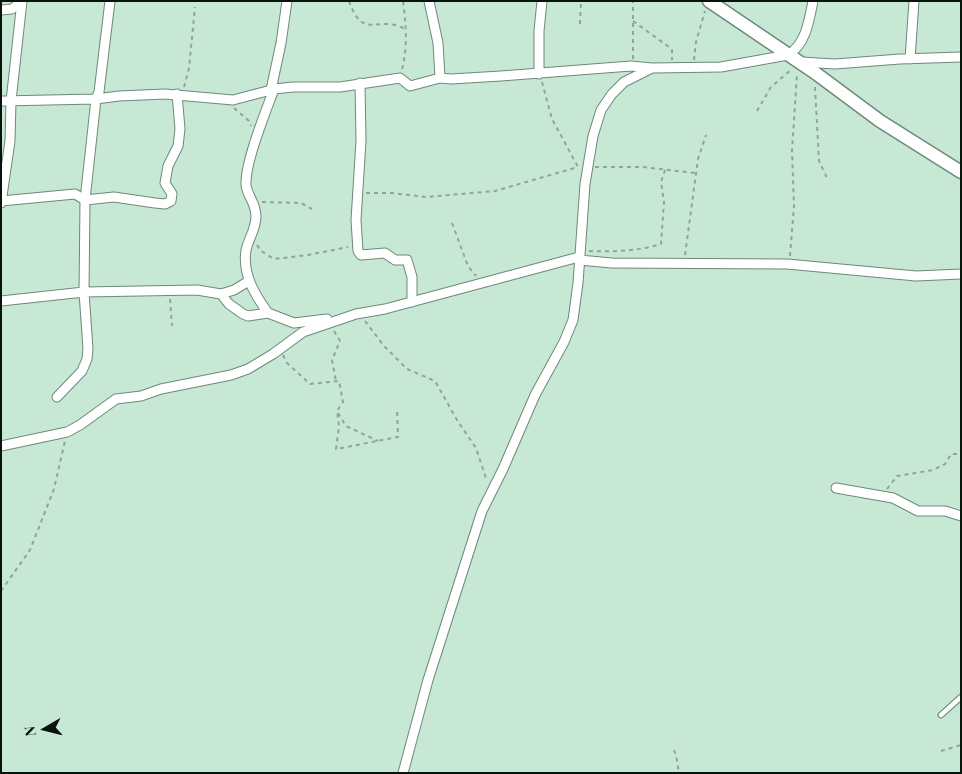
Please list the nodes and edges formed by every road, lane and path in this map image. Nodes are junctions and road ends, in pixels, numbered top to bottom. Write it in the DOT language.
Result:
graph roads {
  1 [pos="110,1"];
  2 [pos="287,1"];
  3 [pos="348,1"];
  4 [pos="403,1"];
  5 [pos="429,1"];
  6 [pos="542,1"];
  7 [pos="581,1"];
  8 [pos="633,1"];
  9 [pos="813,1"];
  10 [pos="914,1"];
  11 [pos="707,6"];
  12 [pos="196,7"];
  13 [pos="1,10"];
  14 [pos="633,21"];
  15 [pos="580,24"];
  16 [pos="405,29"];
  17 [pos="961,57"];
  18 [pos="910,59"];
  19 [pos="794,60"];
  20 [pos="631,66"];
  21 [pos="652,68"];
  22 [pos="694,68"];
  23 [pos="669,69"];
  24 [pos="814,72"];
  25 [pos="538,74"];
  26 [pos="400,78"];
  27 [pos="440,78"];
  28 [pos="360,83"];
  29 [pos="273,89"];
  30 [pos="177,94"];
  31 [pos="96,99"];
  32 [pos="222,99"];
  33 [pos="1,101"];
  34 [pos="11,101"];
  35 [pos="756,111"];
  36 [pos="706,135"];
  37 [pos="257,137"];
  38 [pos="588,167"];
  39 [pos="665,170"];
  40 [pos="961,172"];
  41 [pos="696,173"];
  42 [pos="828,180"];
  43 [pos="359,192"];
  44 [pos="252,199"];
  45 [pos="85,200"];
  46 [pos="1,202"];
  47 [pos="312,209"];
  48 [pos="452,223"];
  49 [pos="251,237"];
  50 [pos="358,244"];
  51 [pos="580,256"];
  52 [pos="684,263"];
  53 [pos="787,264"];
  54 [pos="961,274"];
  55 [pos="249,281"];
  56 [pos="484,283"];
  57 [pos="170,291"];
  58 [pos="84,292"];
  59 [pos="221,294"];
  60 [pos="1,301"];
  61 [pos="412,302"];
  62 [pos="268,313"];
  63 [pos="358,314"];
  64 [pos="329,323"];
  65 [pos="172,326"];
  66 [pos="280,349"];
  67 [pos="336,382"];
  68 [pos="57,396"];
  69 [pos="397,408"];
  70 [pos="337,411"];
  71 [pos="67,432"];
  72 [pos="378,441"];
  73 [pos="1,446"];
  74 [pos="961,454"];
  75 [pos="836,488"];
  76 [pos="491,492"];
  77 [pos="882,496"];
  78 [pos="961,516"];
  79 [pos="1,591"];
  80 [pos="961,697"];
  81 [pos="941,714"];
  82 [pos="961,745"];
  83 [pos="674,750"];
  84 [pos="941,751"];
  85 [pos="403,773"];
  86 [pos="679,773"];
  1 -- 31 [label="street"];
  2 -- 29 [label="street"];
  3 -- 16 [label="path"];
  4 -- 16 [label="path"];
  5 -- 27 [label="street"];
  6 -- 25 [label="street"];
  7 -- 15 [label="path"];
  8 -- 14 [label="path"];
  9 -- 19 [label="street"];
  10 -- 18 [label="street"];
  11 -- 19 [label="street"];
  11 -- 22 [label="path"];
  12 -- 30 [label="path"];
  13 -- 34 [label="street"];
  14 -- 20 [label="path"];
  14 -- 23 [label="path"];
  16 -- 26 [label="path"];
  17 -- 18 [label="street"];
  18 -- 19 [label="street"];
  19 -- 22 [label="street"];
  19 -- 24 [label="street"];
  19 -- 35 [label="path"];
  19 -- 53 [label="path"];
  20 -- 21 [label="street"];
  20 -- 25 [label="street"];
  21 -- 23 [label="street"];
  21 -- 38 [label="street"];
  22 -- 23 [label="street"];
  24 -- 40 [label="street"];
  24 -- 42 [label="path"];
  25 -- 27 [label="street"];
  25 -- 43 [label="path"];
  26 -- 27 [label="street"];
  26 -- 28 [label="street"];
  28 -- 29 [label="street"];
  28 -- 43 [label="street"];
  29 -- 32 [label="street"];
  29 -- 37 [label="street"];
  30 -- 31 [label="street"];
  30 -- 32 [label="street"];
  30 -- 45 [label="street"];
  31 -- 34 [label="street"];
  31 -- 45 [label="street"];
  32 -- 37 [label="path"];
  33 -- 34 [label="street"];
  34 -- 46 [label="street"];
  36 -- 41 [label="path"];
  37 -- 44 [label="street"];
  38 -- 39 [label="path"];
  38 -- 51 [label="street"];
  39 -- 41 [label="path"];
  39 -- 51 [label="path"];
  41 -- 52 [label="path"];
  43 -- 50 [label="street"];
  44 -- 47 [label="path"];
  44 -- 49 [label="street"];
  45 -- 46 [label="street"];
  45 -- 58 [label="street"];
  48 -- 56 [label="path"];
  49 -- 50 [label="path"];
  49 -- 55 [label="street"];
  50 -- 61 [label="street"];
  51 -- 52 [label="street"];
  51 -- 56 [label="street"];
  51 -- 76 [label="street"];
  52 -- 53 [label="street"];
  53 -- 54 [label="street"];
  55 -- 59 [label="street"];
  55 -- 62 [label="street"];
  56 -- 61 [label="street"];
  57 -- 58 [label="street"];
  57 -- 59 [label="street"];
  57 -- 65 [label="path"];
  58 -- 60 [label="street"];
  58 -- 68 [label="street"];
  59 -- 62 [label="street"];
  61 -- 63 [label="street"];
  62 -- 63 [label="street"];
  63 -- 64 [label="street"];
  63 -- 76 [label="path"];
  64 -- 66 [label="street"];
  64 -- 67 [label="path"];
  66 -- 67 [label="path"];
  66 -- 71 [label="street"];
  67 -- 70 [label="path"];
  69 -- 72 [label="path"];
  70 -- 72 [label="path"];
  70 -- 72 [label="path"];
  71 -- 73 [label="street"];
  71 -- 79 [label="path"];
  74 -- 77 [label="path"];
  75 -- 77 [label="street"];
  76 -- 85 [label="street"];
  77 -- 78 [label="street"];
  80 -- 81 [label="lane"];
  82 -- 84 [label="path"];
  83 -- 86 [label="path"];
}
